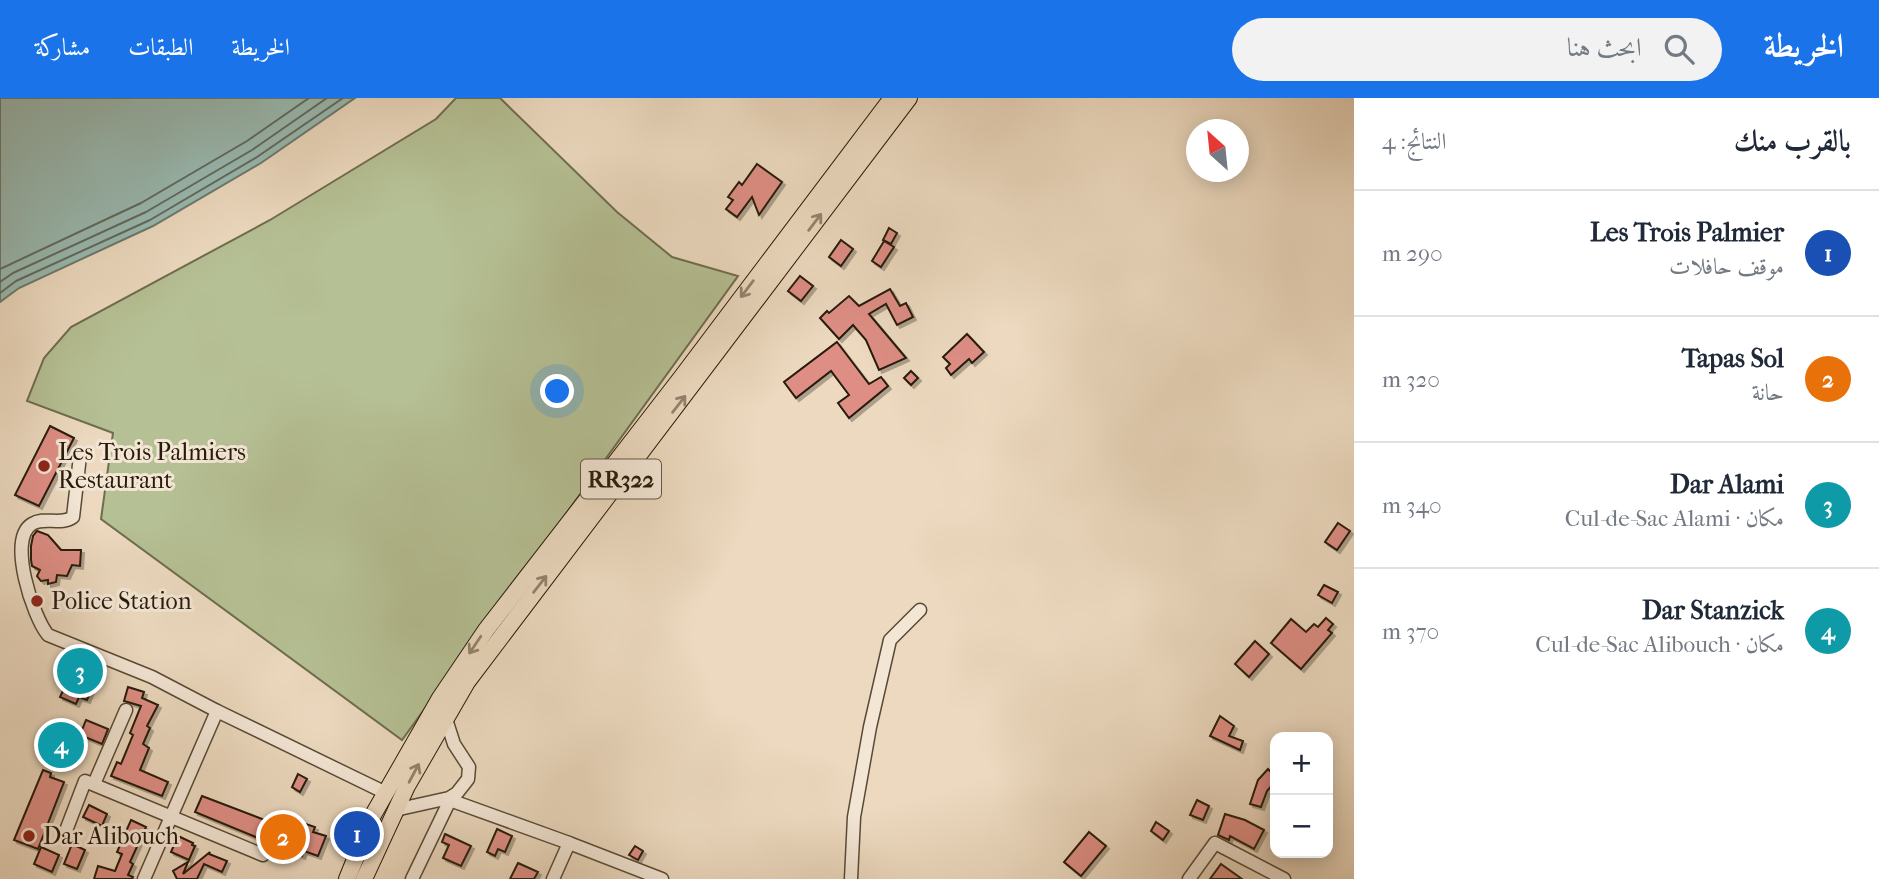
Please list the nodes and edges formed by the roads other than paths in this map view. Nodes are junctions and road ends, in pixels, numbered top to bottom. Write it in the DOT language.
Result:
graph roads {
  1 [pos="891,98"];
  2 [pos="909,98"];
  3 [pos="80,456"];
  4 [pos="920,610"];
  5 [pos="126,710"];
  6 [pos="217,711"];
  7 [pos="445,716"];
  8 [pos="94,785"];
  9 [pos="386,793"];
  10 [pos="449,800"];
  11 [pos="395,810"];
  12 [pos="169,816"];
  13 [pos="67,828"];
  14 [pos="569,842"];
  15 [pos="262,855"];
  16 [pos="414,876"];
  17 [pos="144,879"];
  18 [pos="347,879"];
  19 [pos="364,879"];
  20 [pos="428,879"];
  21 [pos="553,879"];
  22 [pos="662,879"];
  23 [pos="851,879"];
  24 [pos="1189,879"];
  25 [pos="1284,879"];
  1 -- 9 [label="main road, RR322, one-way"];
  7 -- 2 [label="main road, RR322, one-way"];
  3 -- 6 [label="street"];
  4 -- 23 [label="street"];
  5 -- 8 [label="street"];
  6 -- 9 [label="street"];
  6 -- 12 [label="street"];
  7 -- 10 [label="street"];
  11 -- 7 [label="main road, RR322, one-way"];
  8 -- 12 [label="street"];
  8 -- 13 [label="street"];
  9 -- 18 [label="main road, RR322"];
  10 -- 11 [label="street"];
  10 -- 14 [label="street"];
  10 -- 16 [label="street"];
  11 -- 19 [label="main road, RR322"];
  12 -- 15 [label="street"];
  12 -- 17 [label="street"];
  14 -- 21 [label="street"];
  14 -- 22 [label="street"];
  16 -- 20 [label="street"];
  24 -- 25 [label="street"];
}
